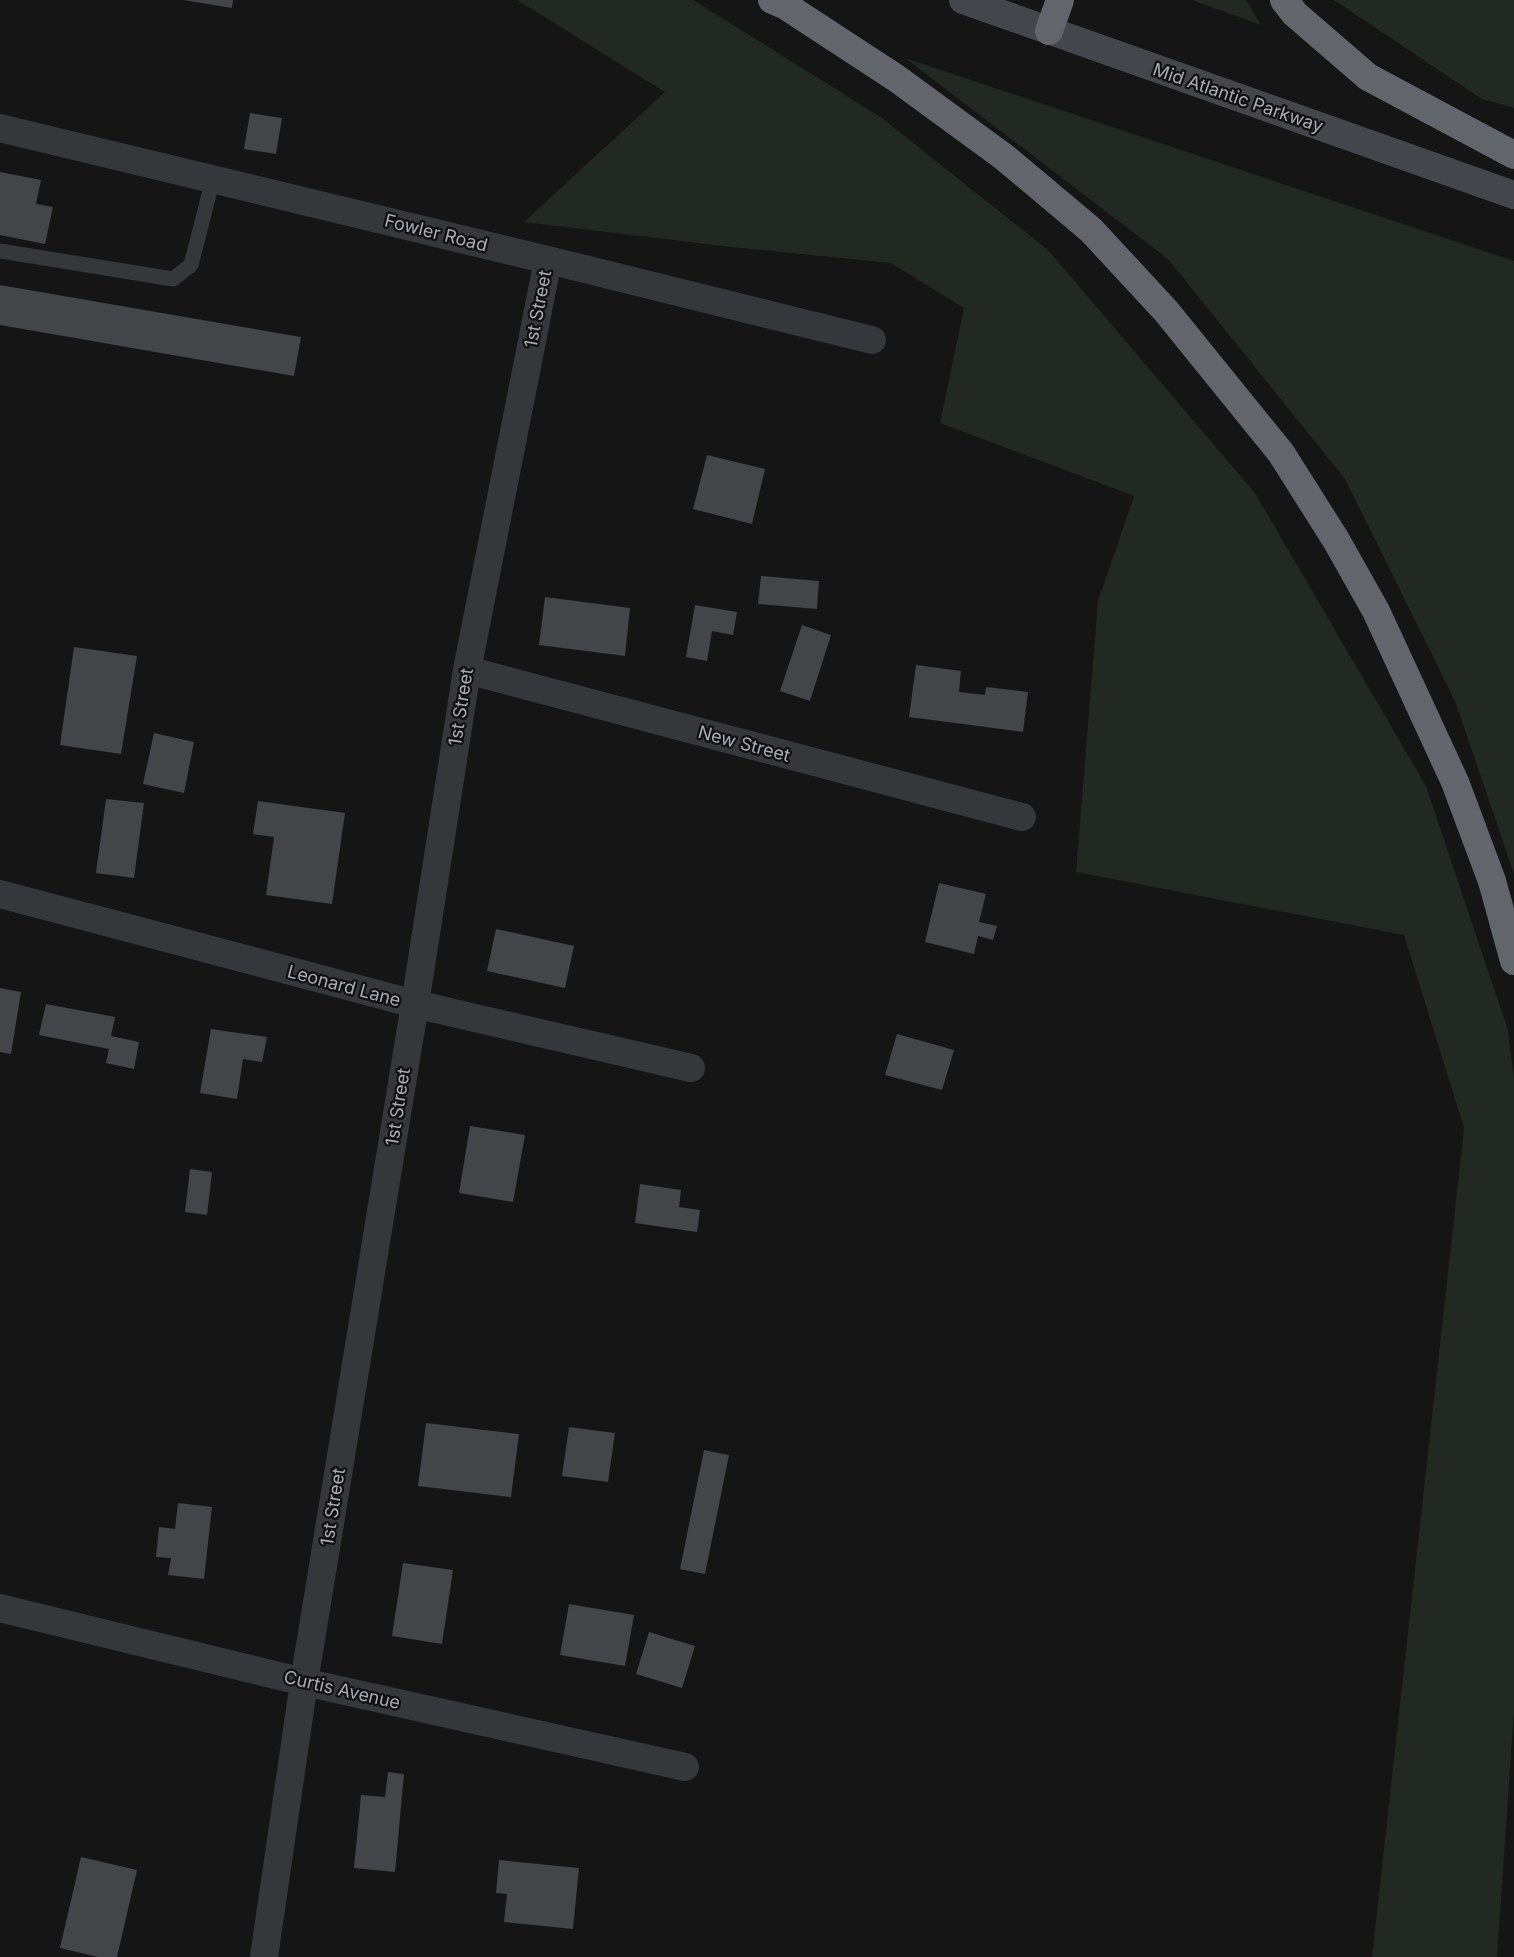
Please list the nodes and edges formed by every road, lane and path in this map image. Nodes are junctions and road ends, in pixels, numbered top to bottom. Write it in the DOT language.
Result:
graph roads {
  1 [pos="772,0"];
  2 [pos="963,0"];
  3 [pos="1060,0"];
  4 [pos="1284,0"];
  5 [pos="1049,31"];
  6 [pos="0,128"];
  7 [pos="1514,155"];
  8 [pos="213,179"];
  9 [pos="1514,195"];
  10 [pos="0,251"];
  11 [pos="548,260"];
  12 [pos="872,340"];
  13 [pos="467,670"];
  14 [pos="1022,817"];
  15 [pos="0,894"];
  16 [pos="1514,961"];
  17 [pos="415,1004"];
  18 [pos="691,1068"];
  19 [pos="0,1608"];
  20 [pos="304,1682"];
  21 [pos="685,1767"];
  22 [pos="264,1957"];
  1 -- 16 [label="highway"];
  2 -- 5 [label="main road, Mid Atlantic Parkway"];
  3 -- 5 [label="highway"];
  4 -- 7 [label="highway"];
  5 -- 9 [label="main road, Mid Atlantic Parkway"];
  6 -- 8 [label="street, Fowler Road"];
  8 -- 10 [label="lane"];
  8 -- 11 [label="street, Fowler Road"];
  11 -- 12 [label="street, Fowler Road"];
  11 -- 13 [label="street, 1st Street"];
  13 -- 14 [label="street, New Street"];
  13 -- 17 [label="street, 1st Street"];
  15 -- 17 [label="street, Leonard Lane"];
  17 -- 18 [label="street, Leonard Lane"];
  17 -- 20 [label="street, 1st Street"];
  19 -- 20 [label="street, Curtis Avenue"];
  20 -- 21 [label="street, Curtis Avenue"];
  20 -- 22 [label="street, 1st Street"];
}
